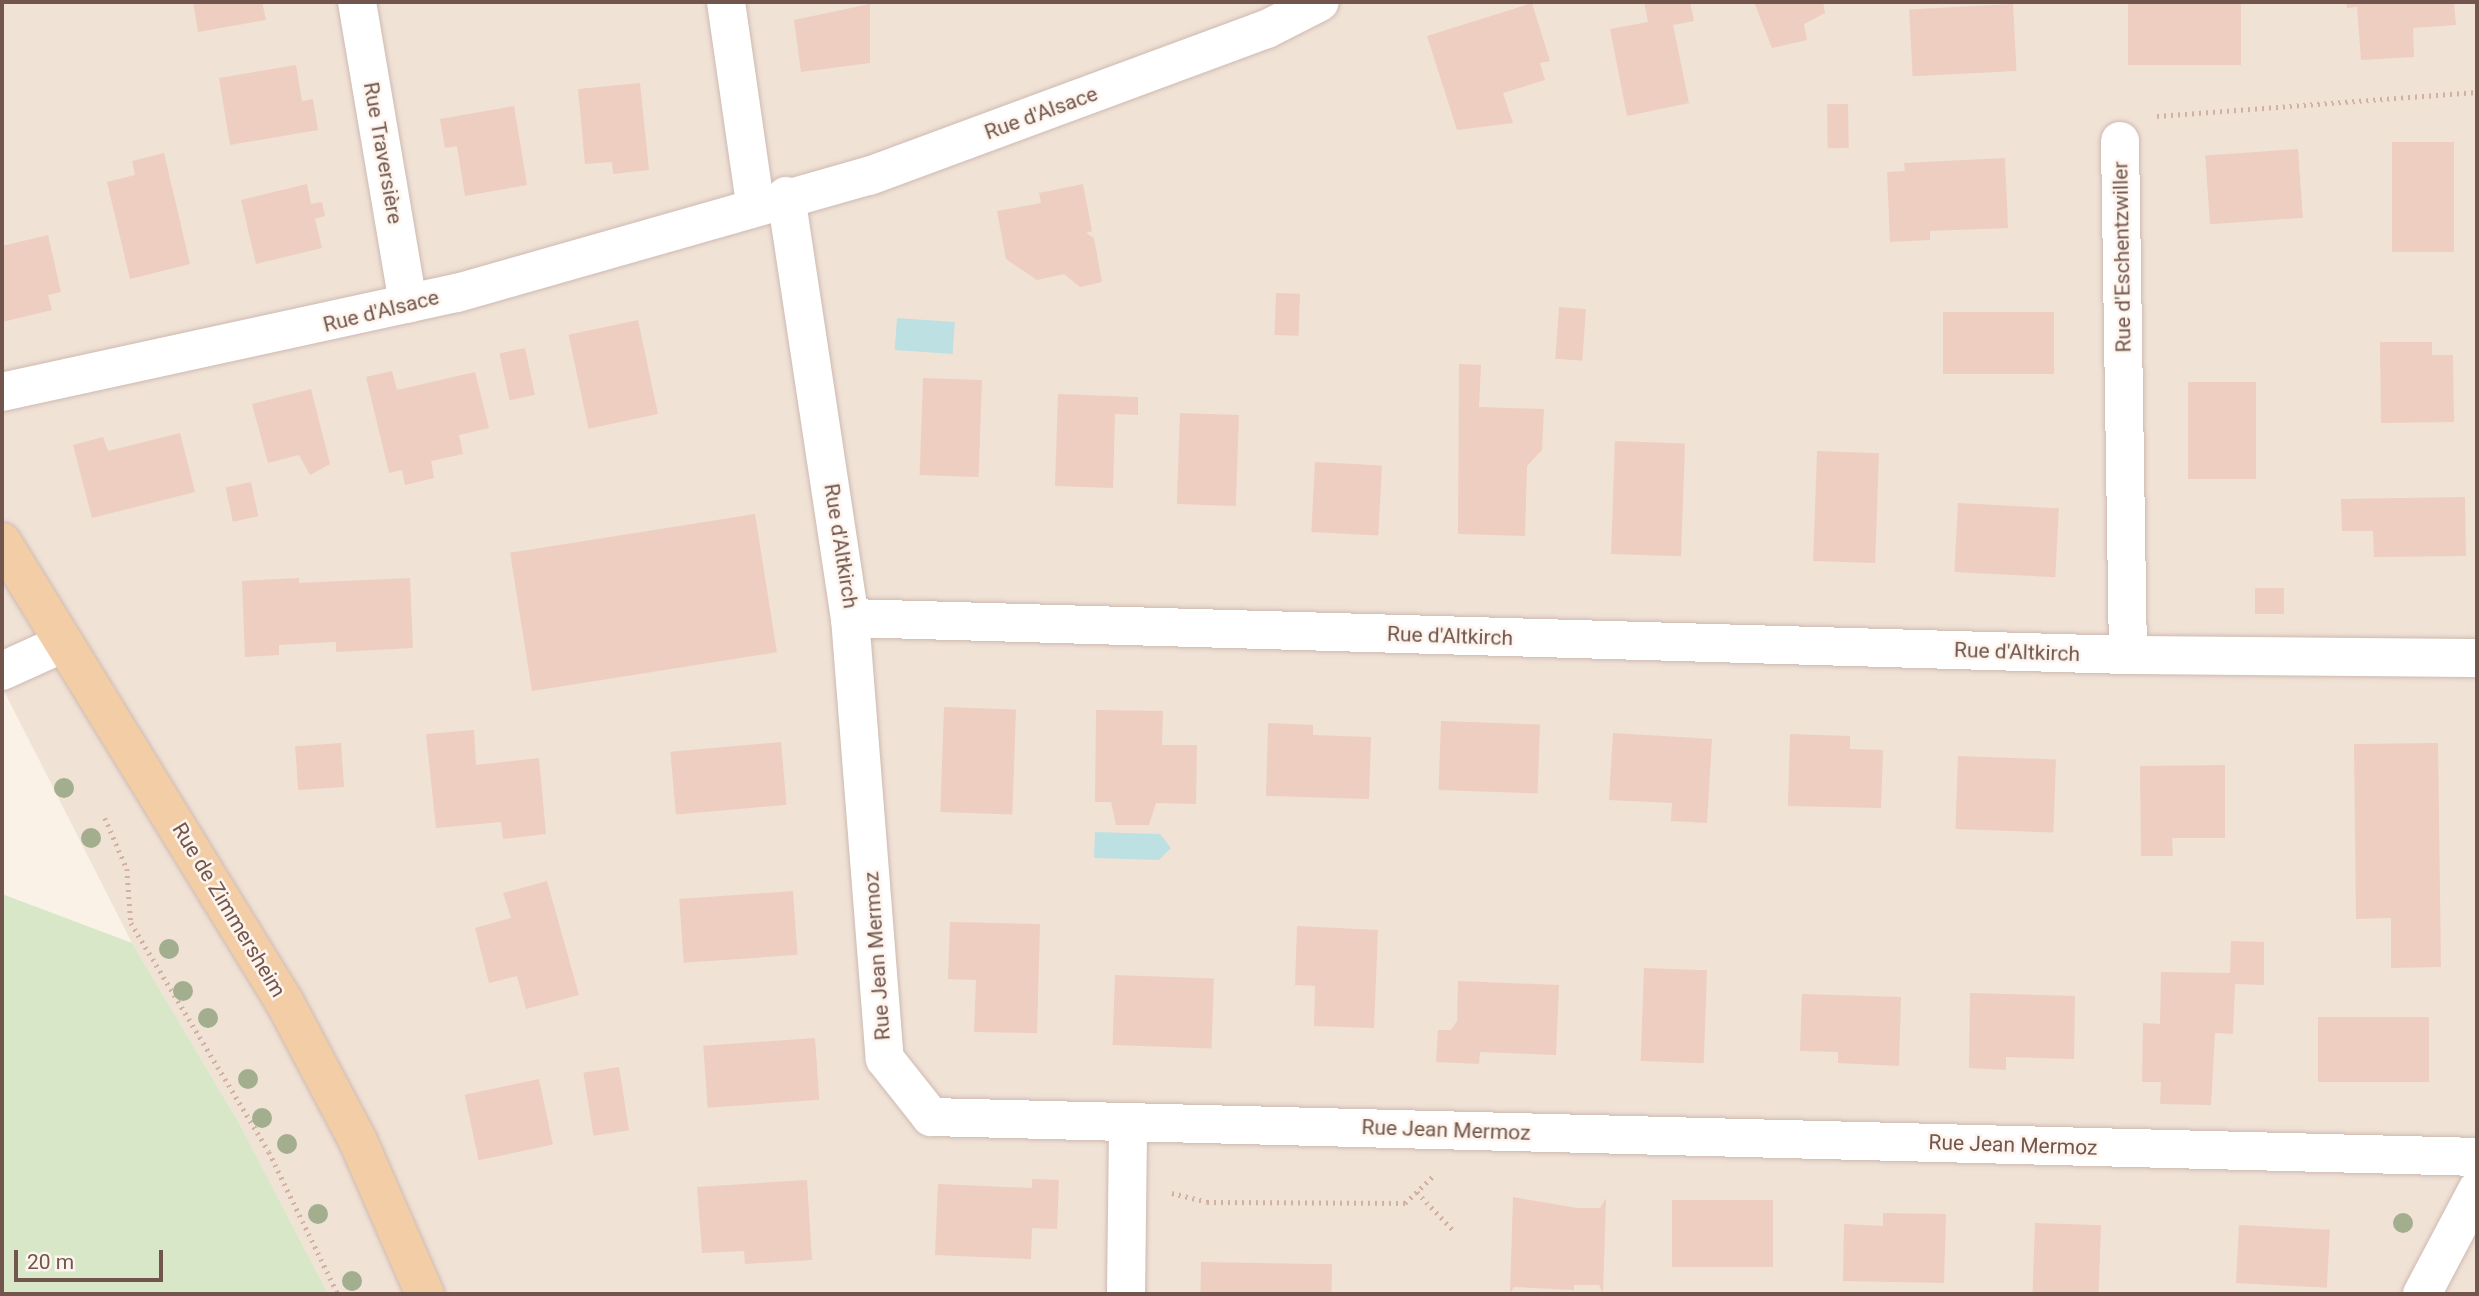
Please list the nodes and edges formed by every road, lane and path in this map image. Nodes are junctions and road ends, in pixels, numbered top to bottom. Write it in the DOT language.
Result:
graph roads {
  1 [pos="357,2"];
  2 [pos="726,2"];
  3 [pos="1320,2"];
  4 [pos="2477,92"];
  5 [pos="2164,116"];
  6 [pos="2164,126"];
  7 [pos="2120,141"];
  8 [pos="770,200"];
  9 [pos="408,304"];
  10 [pos="2,392"];
  11 [pos="2,542"];
  12 [pos="850,618"];
  13 [pos="64,643"];
  14 [pos="2129,656"];
  15 [pos="2477,658"];
  16 [pos="2,671"];
  17 [pos="105,818"];
  18 [pos="1128,1122"];
  19 [pos="2477,1157"];
  20 [pos="1444,1164"];
  21 [pos="2477,1190"];
  22 [pos="1417,1192"];
  23 [pos="1167,1193"];
  24 [pos="1453,1230"];
  25 [pos="338,1294"];
  26 [pos="425,1294"];
  27 [pos="1126,1294"];
  28 [pos="2422,1294"];
  1 -- 9 [label="street, Rue Traversière"];
  2 -- 8 [label="street"];
  3 -- 8 [label="street, Rue d'Alsace"];
  4 -- 5 [label="path, Rue d'Eschentzwiller"];
  5 -- 6 [label="path"];
  5 -- 7 [label="path, Rue d'Eschentzwiller"];
  7 -- 14 [label="street, Rue d'Eschentzwiller"];
  8 -- 9 [label="street, Rue d'Alsace"];
  8 -- 12 [label="street, Rue d'Altkirch"];
  9 -- 10 [label="street, Rue d'Alsace"];
  11 -- 13 [label="main road, Rue de Zimmersheim"];
  12 -- 14 [label="street, Rue d'Altkirch"];
  12 -- 18 [label="street, Rue Jean Mermoz"];
  13 -- 16 [label="street"];
  13 -- 26 [label="main road, Rue de Zimmersheim"];
  14 -- 15 [label="street, Rue d'Altkirch"];
  17 -- 25 [label="path"];
  18 -- 19 [label="street, Rue Jean Mermoz"];
  18 -- 27 [label="street"];
  20 -- 22 [label="path"];
  21 -- 28 [label="street"];
  22 -- 23 [label="path"];
  22 -- 24 [label="path"];
}
